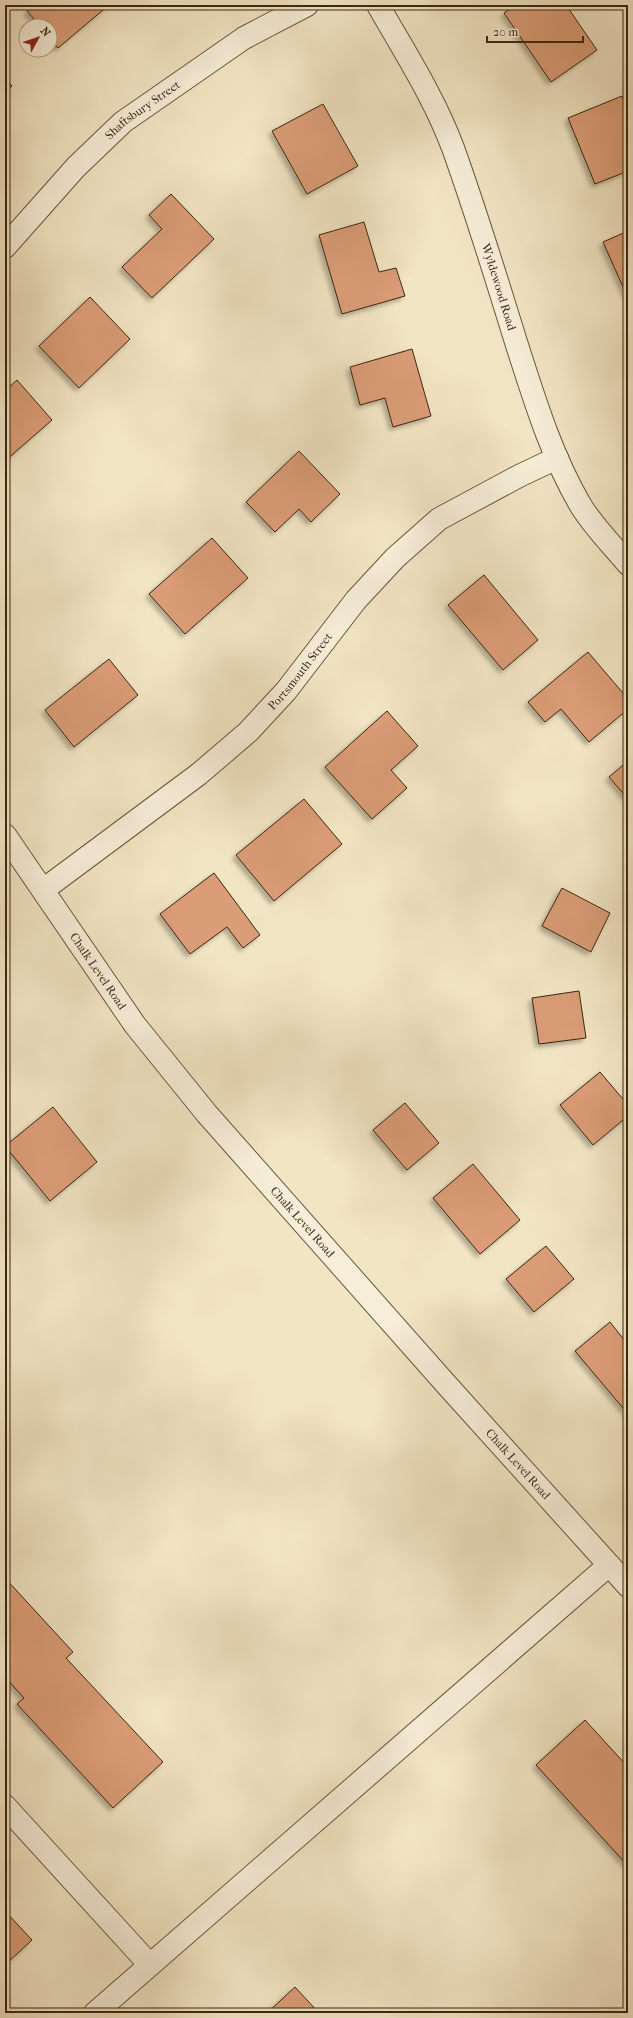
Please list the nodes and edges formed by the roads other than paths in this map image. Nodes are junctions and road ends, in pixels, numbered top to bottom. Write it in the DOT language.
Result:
graph roads {
  1 [pos="307,5"];
  2 [pos="378,5"];
  3 [pos="5,247"];
  4 [pos="557,458"];
  5 [pos="628,564"];
  6 [pos="5,835"];
  7 [pos="43,890"];
  8 [pos="609,1564"];
  9 [pos="628,1586"];
  10 [pos="5,1806"];
  11 [pos="150,1964"];
  12 [pos="106,2010"];
  1 -- 3 [label="street, Shaftsbury Street"];
  2 -- 4 [label="street, Wyldewood Road"];
  4 -- 5 [label="street, Wyldewood Road"];
  4 -- 7 [label="street, Portsmouth Street"];
  6 -- 7 [label="street, Chalk Level Road"];
  7 -- 8 [label="street, Chalk Level Road"];
  8 -- 9 [label="street, Chalk Level Road"];
  8 -- 11 [label="street"];
  10 -- 11 [label="street"];
  11 -- 12 [label="street"];
}
